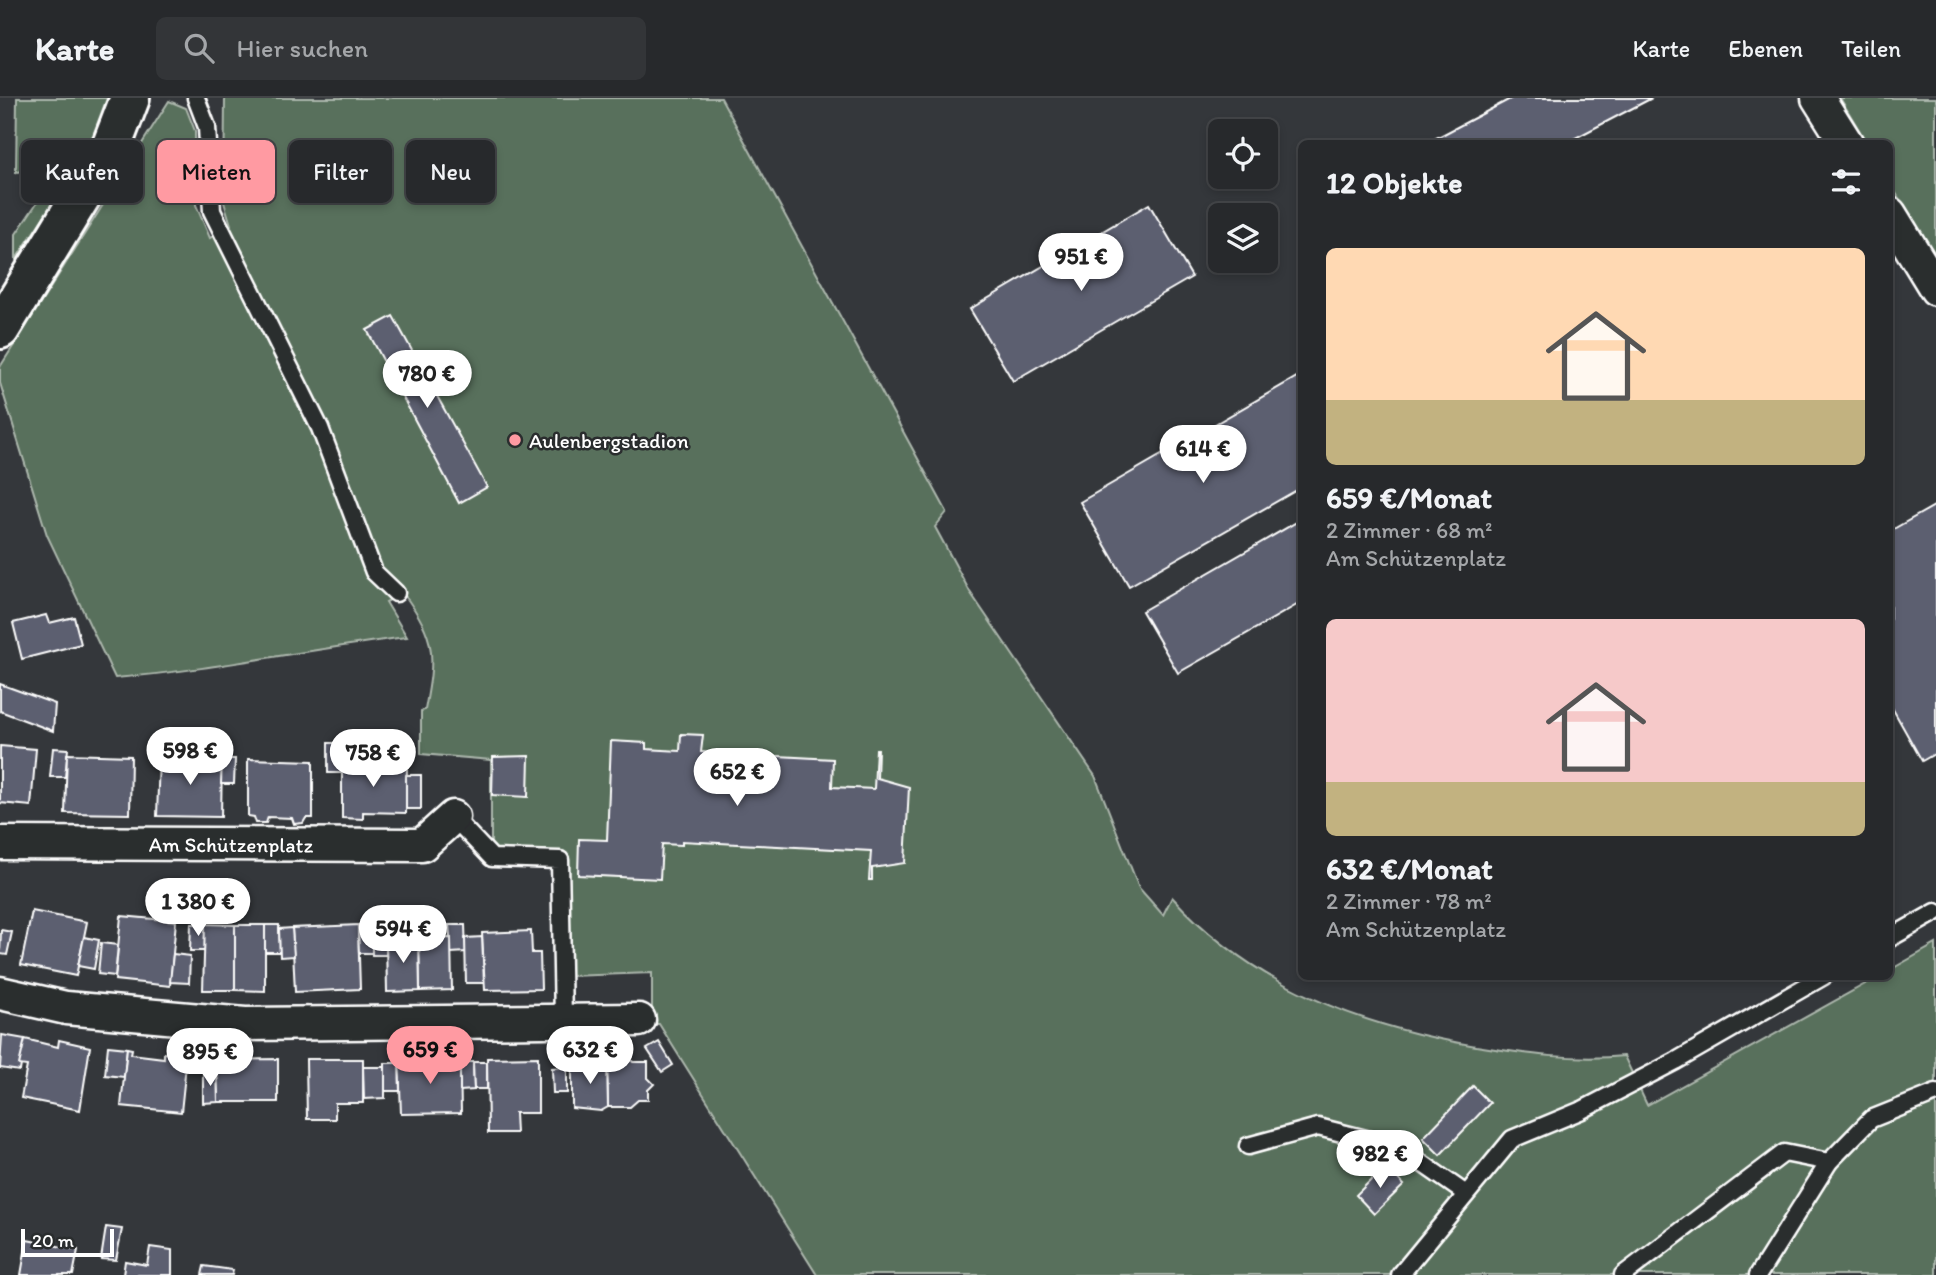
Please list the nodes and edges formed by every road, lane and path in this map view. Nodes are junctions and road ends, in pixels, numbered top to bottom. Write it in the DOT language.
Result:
graph roads {
  1 [pos="130,98"];
  2 [pos="196,98"];
  3 [pos="1818,98"];
  4 [pos="1844,140"];
  5 [pos="1893,219"];
  6 [pos="1936,289"];
  7 [pos="0,329"];
  8 [pos="396,593"];
  9 [pos="453,817"];
  10 [pos="0,843"];
  11 [pos="1936,912"];
  12 [pos="1893,936"];
  13 [pos="1817,980"];
  14 [pos="0,993"];
  15 [pos="639,1020"];
  16 [pos="563,1021"];
  17 [pos="1936,1093"];
  18 [pos="1248,1146"];
  19 [pos="1829,1162"];
  20 [pos="1466,1194"];
  21 [pos="1400,1275"];
  22 [pos="1623,1275"];
  23 [pos="1758,1275"];
  1 -- 7 [label="street"];
  2 -- 8 [label="lane"];
  3 -- 4 [label="street"];
  5 -- 6 [label="street"];
  9 -- 10 [label="street, Am Schützenplatz"];
  9 -- 16 [label="lane"];
  11 -- 12 [label="lane"];
  13 -- 20 [label="lane"];
  14 -- 16 [label="street"];
  15 -- 16 [label="street"];
  17 -- 19 [label="lane"];
  18 -- 20 [label="lane"];
  19 -- 22 [label="lane"];
  19 -- 23 [label="lane"];
  20 -- 21 [label="lane"];
}
